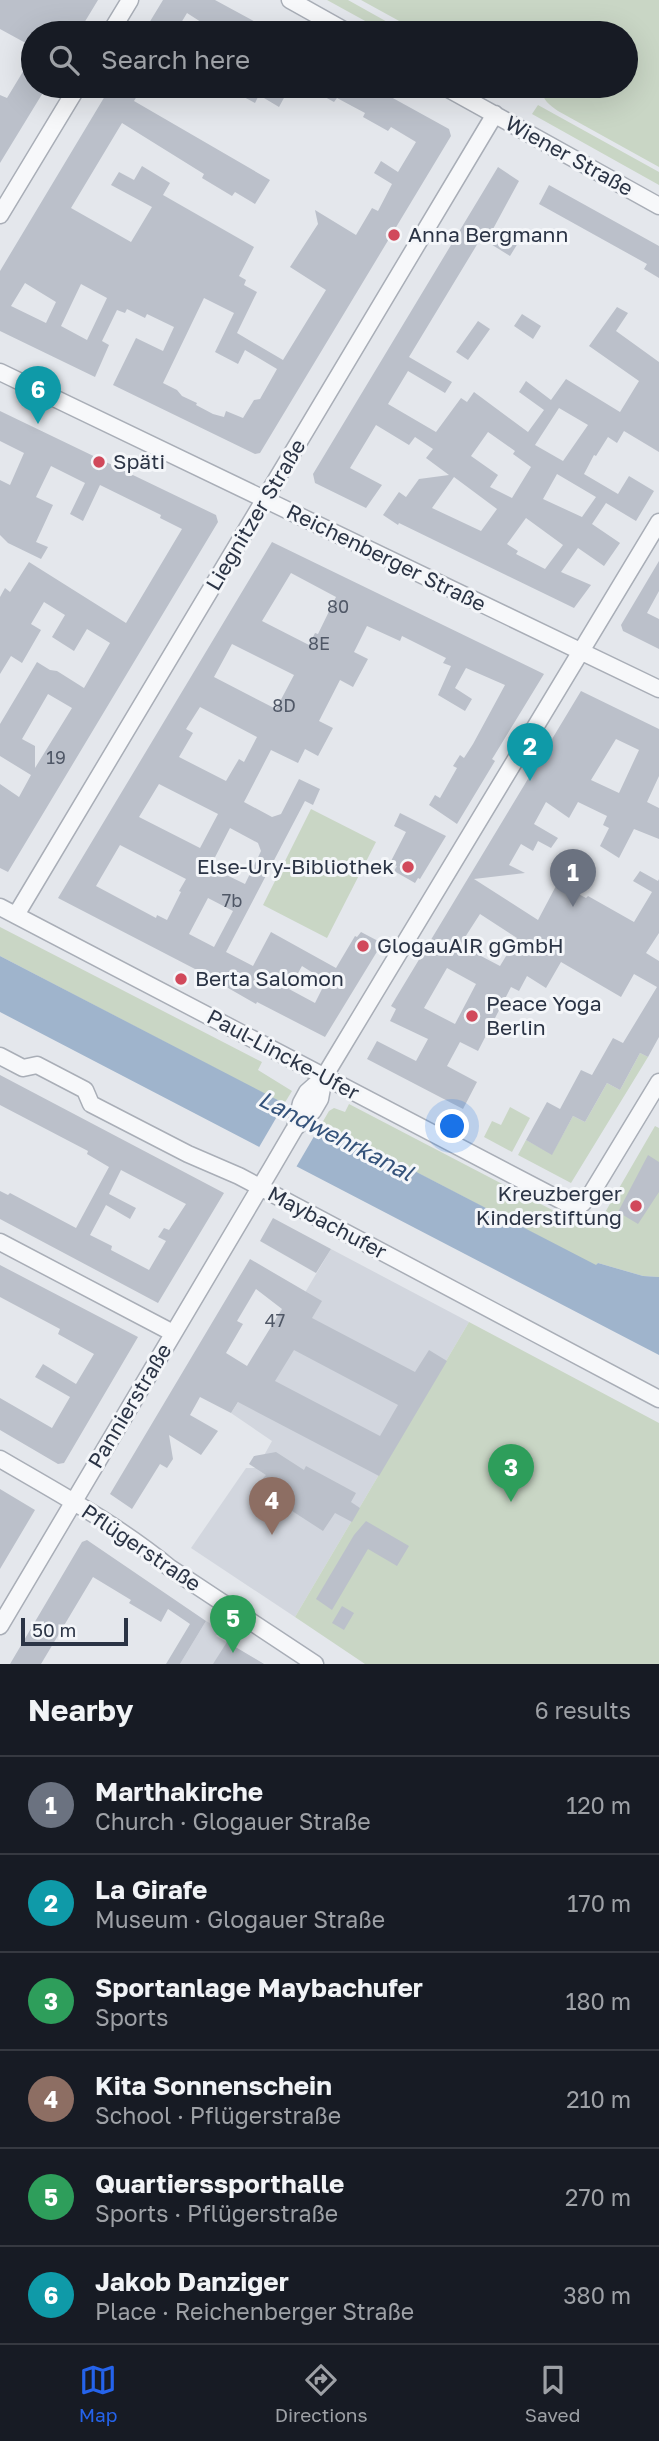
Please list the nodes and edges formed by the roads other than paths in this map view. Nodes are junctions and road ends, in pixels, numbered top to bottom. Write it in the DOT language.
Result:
graph roads {
  1 [pos="130,0"];
  2 [pos="290,0"];
  3 [pos="117,21"];
  4 [pos="328,21"];
  5 [pos="71,98"];
  6 [pos="465,98"];
  7 [pos="495,114"];
  8 [pos="659,206"];
  9 [pos="0,215"];
  10 [pos="0,372"];
  11 [pos="265,499"];
  12 [pos="659,522"];
  13 [pos="581,652"];
  14 [pos="659,689"];
  15 [pos="0,907"];
  16 [pos="16,915"];
  17 [pos="0,1056"];
  18 [pos="324,1077"];
  19 [pos="659,1082"];
  20 [pos="260,1186"];
  21 [pos="0,1242"];
  22 [pos="173,1334"];
  23 [pos="659,1399"];
  24 [pos="0,1459"];
  25 [pos="73,1502"];
  26 [pos="0,1626"];
  27 [pos="315,1664"];
  1 -- 3 [label="street"];
  2 -- 4 [label="street"];
  5 -- 9 [label="street"];
  6 -- 7 [label="street, Wiener Straße"];
  7 -- 8 [label="street, Wiener Straße"];
  7 -- 11 [label="street, Liegnitzer Straße"];
  10 -- 11 [label="street, Reichenberger Straße"];
  11 -- 13 [label="street, Reichenberger Straße"];
  11 -- 16 [label="street, Liegnitzer Straße"];
  12 -- 13 [label="street"];
  13 -- 14 [label="street, Reichenberger Straße"];
  13 -- 18 [label="street"];
  15 -- 16 [label="street, Paul-Lincke-Ufer"];
  16 -- 18 [label="street, Paul-Lincke-Ufer"];
  17 -- 20 [label="street, Maybachufer"];
  18 -- 19 [label="street, Paul-Lincke-Ufer"];
  18 -- 20 [label="street, Pannierstraße"];
  20 -- 22 [label="street, Pannierstraße"];
  20 -- 23 [label="street, Maybachufer"];
  21 -- 22 [label="street"];
  22 -- 25 [label="street, Pannierstraße"];
  24 -- 25 [label="street, Pflügerstraße"];
  25 -- 26 [label="street, Pannierstraße"];
  25 -- 27 [label="street, Pflügerstraße"];
}
